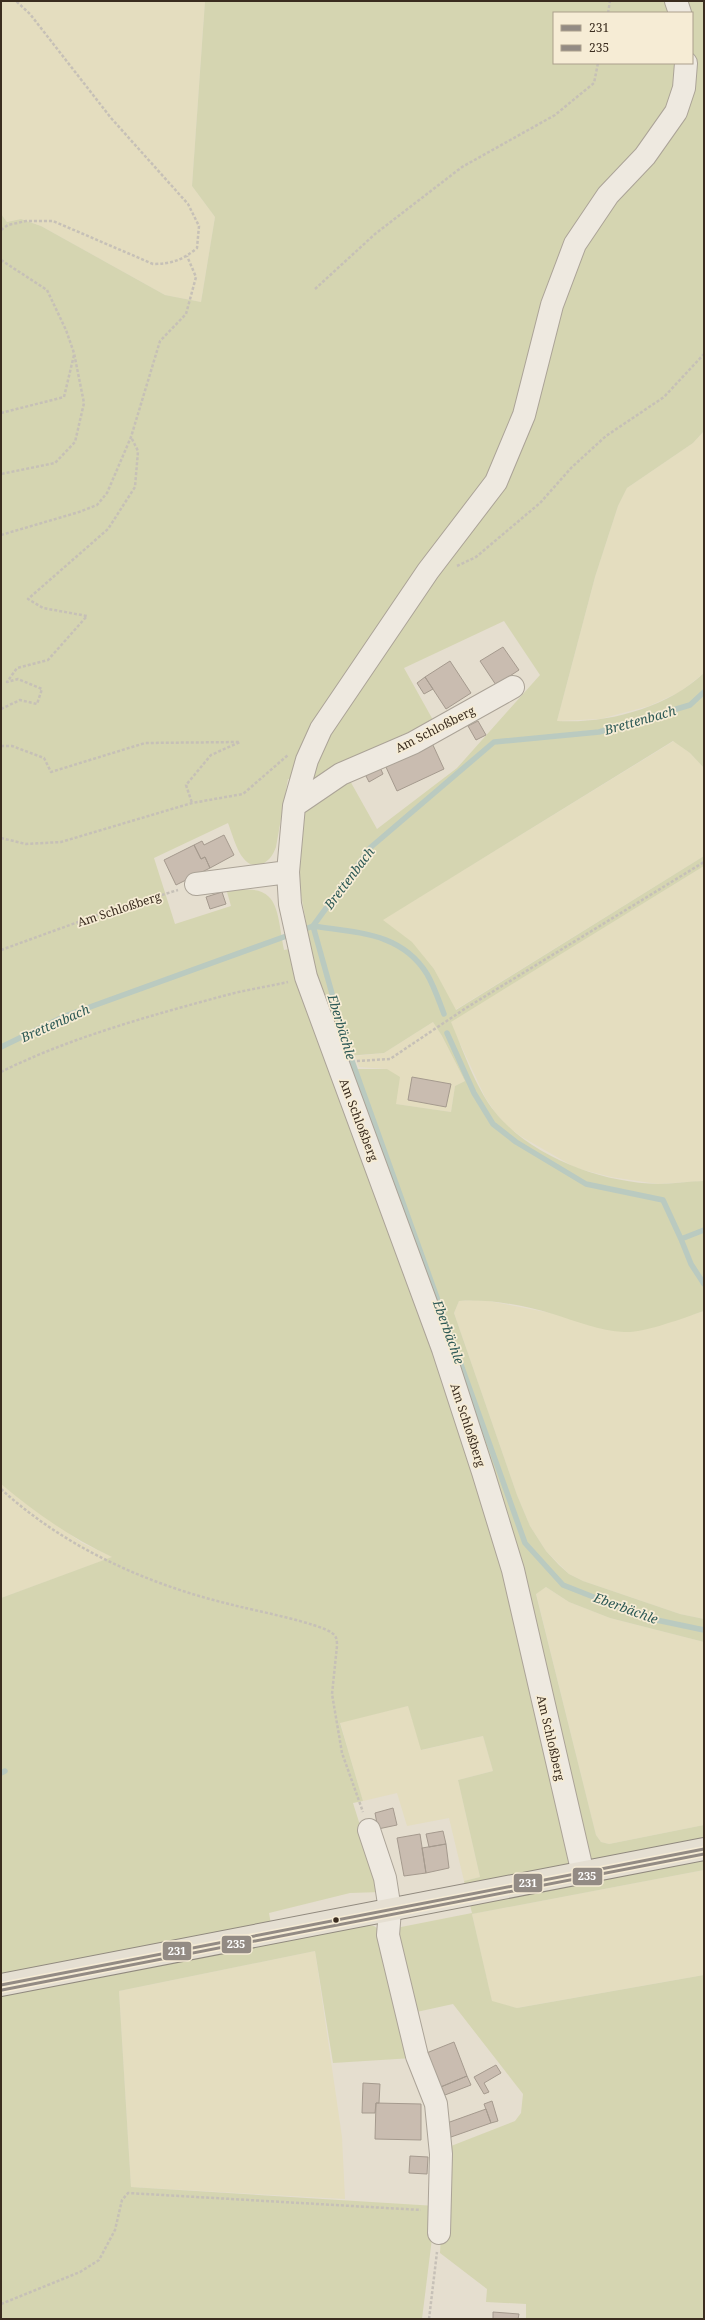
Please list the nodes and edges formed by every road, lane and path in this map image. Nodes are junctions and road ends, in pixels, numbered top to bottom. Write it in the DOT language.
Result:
graph roads {
  1 [pos="16,1"];
  2 [pos="610,1"];
  3 [pos="676,1"];
  4 [pos="608,12"];
  5 [pos="680,12"];
  6 [pos="598,64"];
  7 [pos="686,64"];
  8 [pos="1,230"];
  9 [pos="187,256"];
  10 [pos="1,260"];
  11 [pos="315,289"];
  12 [pos="74,353"];
  13 [pos="704,354"];
  14 [pos="1,413"];
  15 [pos="131,437"];
  16 [pos="1,474"];
  17 [pos="1,535"];
  18 [pos="432,566"];
  19 [pos="513,687"];
  20 [pos="1,709"];
  21 [pos="1,746"];
  22 [pos="307,760"];
  23 [pos="192,803"];
  24 [pos="294,806"];
  25 [pos="1,838"];
  26 [pos="704,862"];
  27 [pos="288,872"];
  28 [pos="196,884"];
  29 [pos="1,950"];
  30 [pos="292,989"];
  31 [pos="357,1061"];
  32 [pos="1,1072"];
  33 [pos="1,1490"];
  34 [pos="369,1830"];
  35 [pos="704,1849"];
  36 [pos="583,1874"];
  37 [pos="390,1910"];
  38 [pos="1,1985"];
  39 [pos="440,2211"];
  40 [pos="439,2234"];
  41 [pos="1,2304"];
  42 [pos="429,2319"];
  1 -- 9 [label="path"];
  2 -- 4 [label="path"];
  3 -- 5 [label="street"];
  6 -- 11 [label="path"];
  7 -- 18 [label="street, Am Schloßberg"];
  8 -- 9 [label="path"];
  9 -- 15 [label="path"];
  10 -- 12 [label="path"];
  12 -- 14 [label="path"];
  12 -- 16 [label="path"];
  13 -- 18 [label="path"];
  15 -- 17 [label="path"];
  15 -- 20 [label="path"];
  18 -- 22 [label="street, Am Schloßberg"];
  19 -- 24 [label="street, Am Schloßberg"];
  21 -- 23 [label="path"];
  22 -- 23 [label="path"];
  22 -- 24 [label="street, Am Schloßberg"];
  23 -- 25 [label="path"];
  24 -- 27 [label="street, Am Schloßberg"];
  26 -- 31 [label="path"];
  27 -- 28 [label="street"];
  27 -- 36 [label="street, Am Schloßberg"];
  28 -- 29 [label="path, Am Schloßberg"];
  30 -- 32 [label="path"];
  33 -- 34 [label="path"];
  34 -- 37 [label="street"];
  35 -- 36 [label="main road"];
  36 -- 37 [label="main road"];
  37 -- 38 [label="main road"];
  37 -- 39 [label="street"];
  39 -- 40 [label="street"];
  39 -- 41 [label="path"];
  40 -- 42 [label="path"];
}
